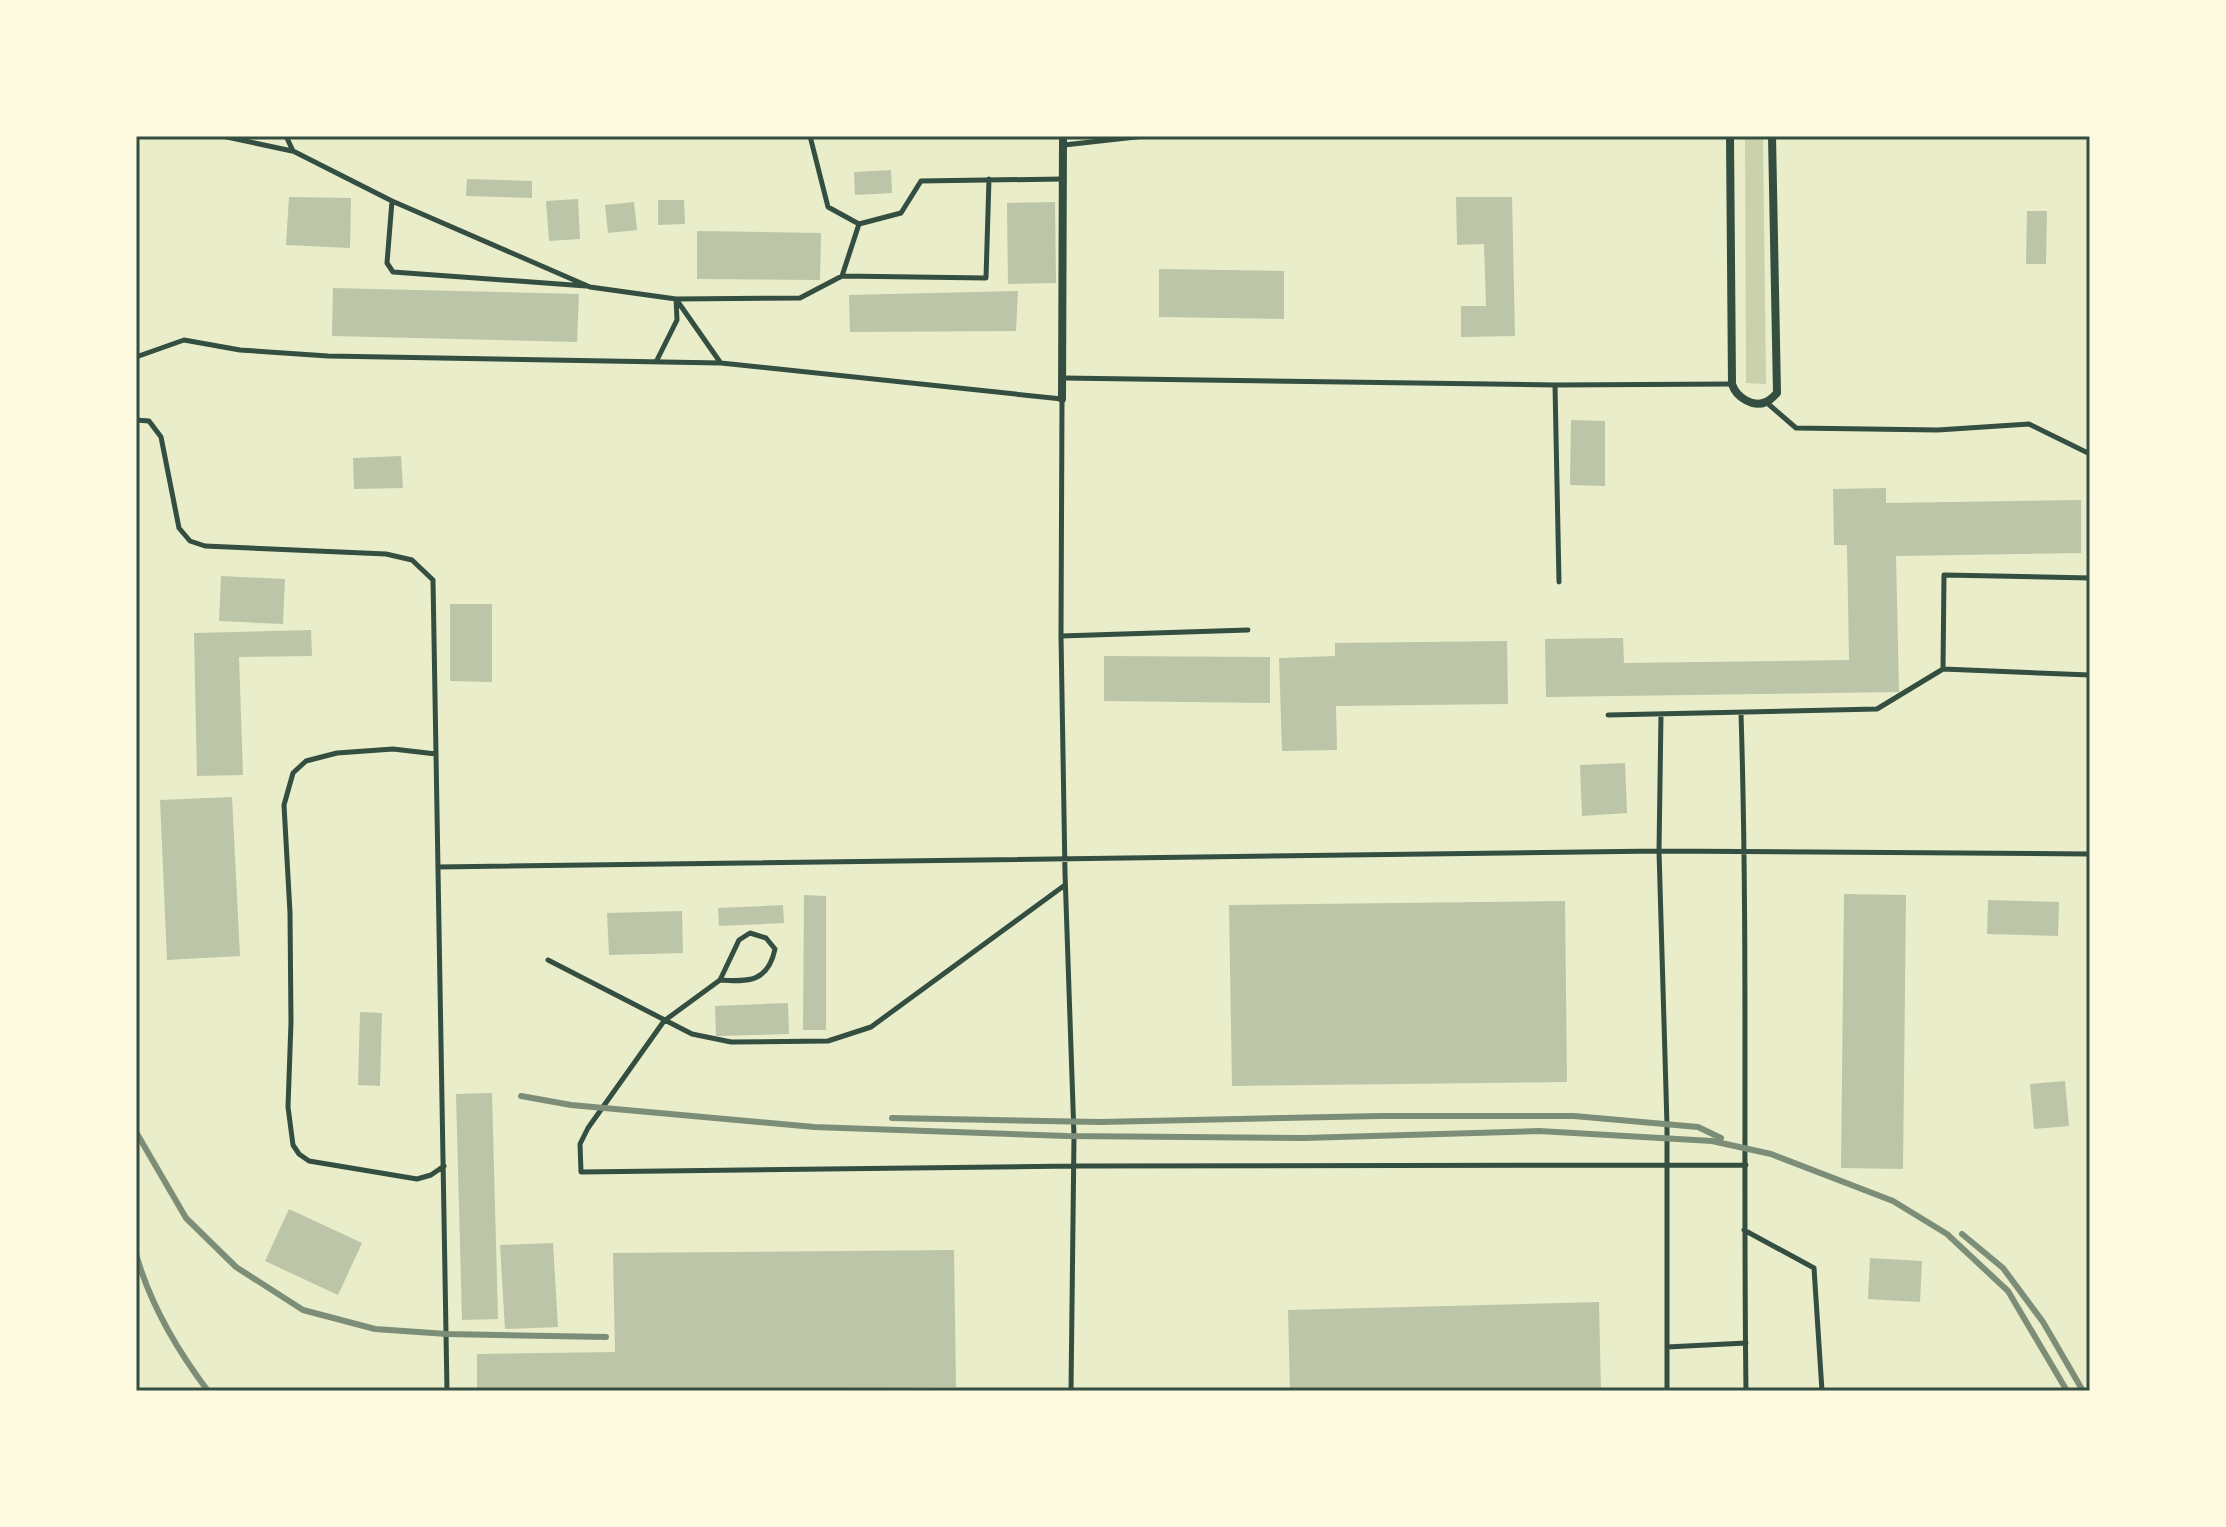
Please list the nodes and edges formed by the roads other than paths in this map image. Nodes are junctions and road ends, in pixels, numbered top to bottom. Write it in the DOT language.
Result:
graph roads {
  1 [pos="222,136"];
  2 [pos="286,136"];
  3 [pos="810,136"];
  4 [pos="1145,136"];
  5 [pos="1730,136"];
  6 [pos="1772,136"];
  7 [pos="1063,140"];
  8 [pos="293,151"];
  9 [pos="989,179"];
  10 [pos="1063,179"];
  11 [pos="392,201"];
  12 [pos="859,224"];
  13 [pos="842,276"];
  14 [pos="590,287"];
  15 [pos="676,299"];
  16 [pos="136,357"];
  17 [pos="656,362"];
  18 [pos="721,363"];
  19 [pos="1063,378"];
  20 [pos="1732,384"];
  21 [pos="1555,385"];
  22 [pos="1062,399"];
  23 [pos="1766,402"];
  24 [pos="136,420"];
  25 [pos="2090,454"];
  26 [pos="2090,578"];
  27 [pos="1559,582"];
  28 [pos="1248,630"];
  29 [pos="1061,636"];
  30 [pos="1943,669"];
  31 [pos="2090,675"];
  32 [pos="1741,713"];
  33 [pos="1661,714"];
  34 [pos="1608,715"];
  35 [pos="436,754"];
  36 [pos="1745,850"];
  37 [pos="1659,851"];
  38 [pos="2090,854"];
  39 [pos="1065,858"];
  40 [pos="438,867"];
  41 [pos="1066,885"];
  42 [pos="548,960"];
  43 [pos="720,980"];
  44 [pos="664,1021"];
  45 [pos="1746,1165"];
  46 [pos="444,1166"];
  47 [pos="1073,1166"];
  48 [pos="1666,1166"];
  49 [pos="1743,1230"];
  50 [pos="1746,1343"];
  51 [pos="1667,1347"];
  52 [pos="447,1391"];
  53 [pos="1071,1391"];
  54 [pos="1667,1391"];
  55 [pos="1746,1391"];
  56 [pos="1822,1391"];
  1 -- 8 [label="lane"];
  2 -- 8 [label="lane"];
  3 -- 12 [label="lane"];
  4 -- 7 [label="lane"];
  5 -- 20 [label="street"];
  6 -- 23 [label="street"];
  7 -- 10 [label="street"];
  8 -- 11 [label="lane"];
  9 -- 10 [label="lane"];
  9 -- 12 [label="lane"];
  9 -- 13 [label="lane"];
  10 -- 19 [label="street"];
  11 -- 14 [label="lane"];
  11 -- 14 [label="lane"];
  12 -- 13 [label="lane"];
  13 -- 15 [label="lane"];
  14 -- 15 [label="lane"];
  15 -- 17 [label="lane"];
  15 -- 18 [label="lane"];
  16 -- 17 [label="lane"];
  17 -- 18 [label="lane"];
  18 -- 22 [label="lane"];
  19 -- 21 [label="lane"];
  19 -- 22 [label="street"];
  20 -- 21 [label="lane"];
  20 -- 23 [label="street"];
  21 -- 27 [label="lane"];
  22 -- 29 [label="lane"];
  23 -- 25 [label="lane"];
  24 -- 35 [label="lane"];
  26 -- 30 [label="lane"];
  28 -- 29 [label="lane"];
  29 -- 39 [label="lane"];
  30 -- 31 [label="lane"];
  30 -- 32 [label="lane"];
  32 -- 33 [label="lane"];
  32 -- 36 [label="lane"];
  33 -- 34 [label="lane"];
  33 -- 37 [label="lane"];
  35 -- 40 [label="lane"];
  35 -- 46 [label="lane"];
  36 -- 37 [label="lane"];
  36 -- 38 [label="lane"];
  36 -- 45 [label="lane"];
  37 -- 39 [label="lane"];
  37 -- 48 [label="lane"];
  39 -- 40 [label="lane"];
  39 -- 41 [label="lane"];
  40 -- 46 [label="lane"];
  41 -- 44 [label="lane"];
  41 -- 47 [label="lane"];
  42 -- 44 [label="lane"];
  43 -- 43 [label="lane"];
  43 -- 44 [label="lane"];
  44 -- 47 [label="lane"];
  45 -- 48 [label="lane"];
  45 -- 49 [label="lane"];
  46 -- 52 [label="lane"];
  47 -- 48 [label="lane"];
  47 -- 53 [label="lane"];
  48 -- 51 [label="lane"];
  49 -- 50 [label="lane"];
  49 -- 56 [label="lane"];
  50 -- 51 [label="lane"];
  50 -- 55 [label="lane"];
  51 -- 54 [label="lane"];
}
